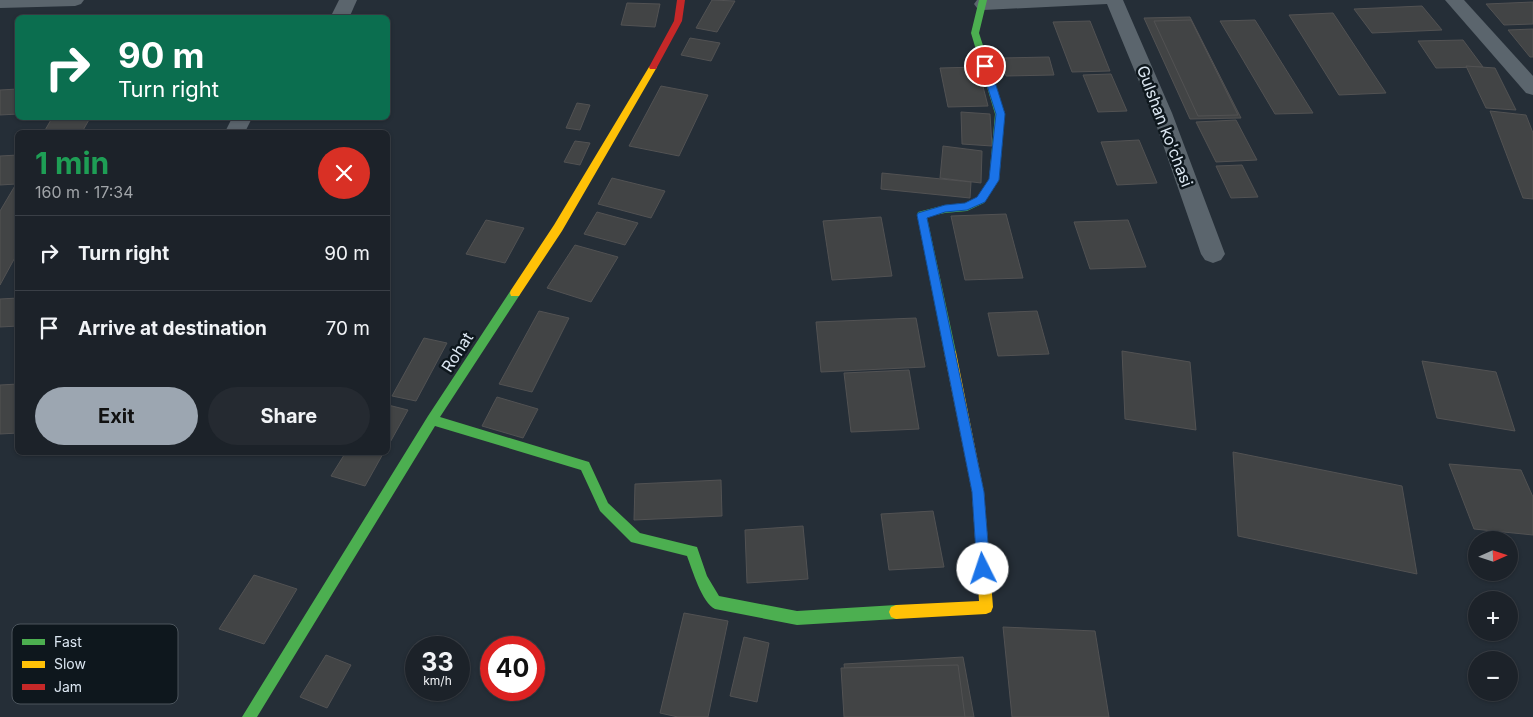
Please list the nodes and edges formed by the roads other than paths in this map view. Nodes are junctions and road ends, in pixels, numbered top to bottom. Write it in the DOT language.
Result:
graph roads {
  1 [pos="74,0"];
  2 [pos="348,0"];
  3 [pos="681,0"];
  4 [pos="1101,0"];
  5 [pos="1114,0"];
  6 [pos="1454,0"];
  7 [pos="0,2"];
  8 [pos="983,2"];
  9 [pos="340,15"];
  10 [pos="1533,88"];
  11 [pos="1213,254"];
  12 [pos="432,420"];
  13 [pos="249,717"];
  1 -- 7 [label="street"];
  2 -- 9 [label="street"];
  3 -- 12 [label="street, Rohat"];
  4 -- 8 [label="street"];
  5 -- 11 [label="street, Gulshan ko'chasi"];
  6 -- 10 [label="street"];
  8 -- 12 [label="street"];
  12 -- 13 [label="street, Rohat"];
}
